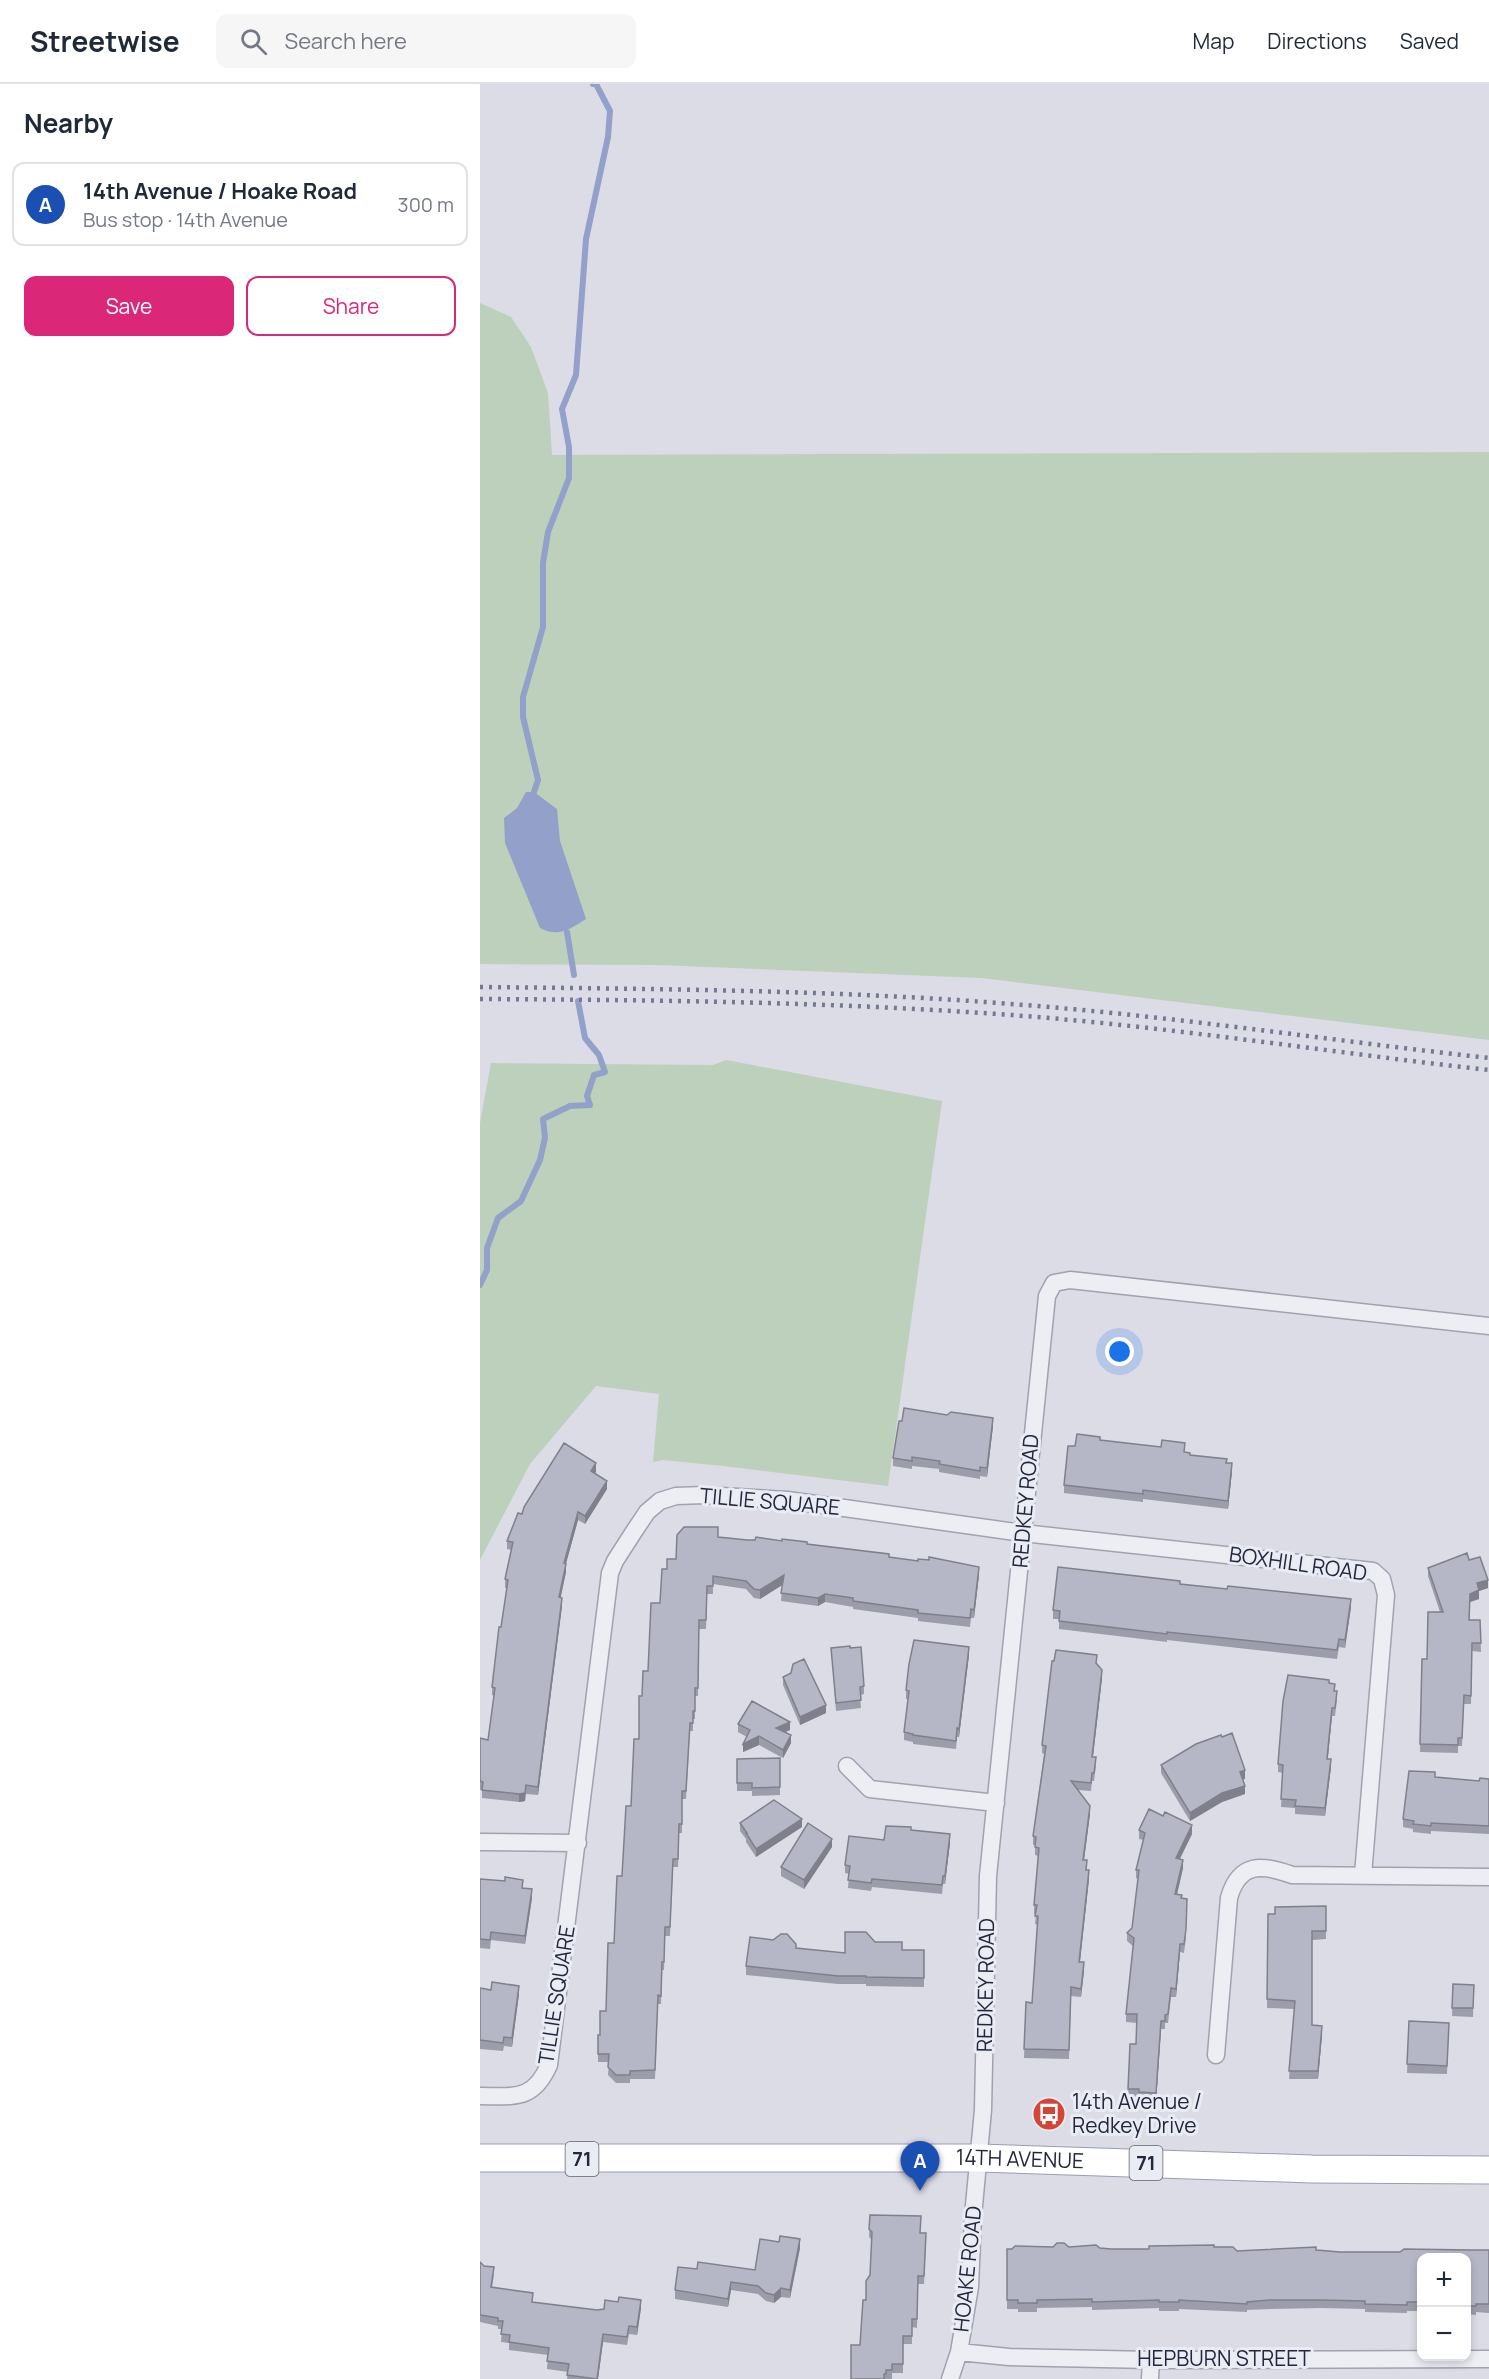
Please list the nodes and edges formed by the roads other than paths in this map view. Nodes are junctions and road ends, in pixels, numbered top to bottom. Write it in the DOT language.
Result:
graph roads {
  1 [pos="1489,1326"];
  2 [pos="1023,1533"];
  3 [pos="847,1766"];
  4 [pos="996,1803"];
  5 [pos="480,1842"];
  6 [pos="578,1843"];
  7 [pos="1363,1875"];
  8 [pos="1489,1877"];
  9 [pos="1216,2055"];
  10 [pos="480,2096"];
  11 [pos="480,2158"];
  12 [pos="980,2158"];
  13 [pos="1489,2170"];
  14 [pos="959,2352"];
  15 [pos="1489,2359"];
  16 [pos="1151,2360"];
  17 [pos="950,2379"];
  18 [pos="1150,2379"];
  1 -- 2 [label="street, REDKEY ROAD"];
  2 -- 4 [label="street, REDKEY ROAD"];
  2 -- 6 [label="street, TILLIE SQUARE"];
  2 -- 7 [label="street, BOXHILL ROAD"];
  3 -- 4 [label="street"];
  4 -- 12 [label="street, REDKEY ROAD"];
  5 -- 6 [label="street"];
  6 -- 10 [label="street, TILLIE SQUARE"];
  7 -- 8 [label="street"];
  7 -- 9 [label="street"];
  11 -- 12 [label="main road, 14TH AVENUE / 71"];
  12 -- 13 [label="main road, 14TH AVENUE / 71"];
  12 -- 14 [label="street, HOAKE ROAD"];
  14 -- 16 [label="street, HEPBURN STREET"];
  14 -- 17 [label="street, HOAKE ROAD"];
  15 -- 16 [label="street, HEPBURN STREET"];
  16 -- 18 [label="street"];
}
